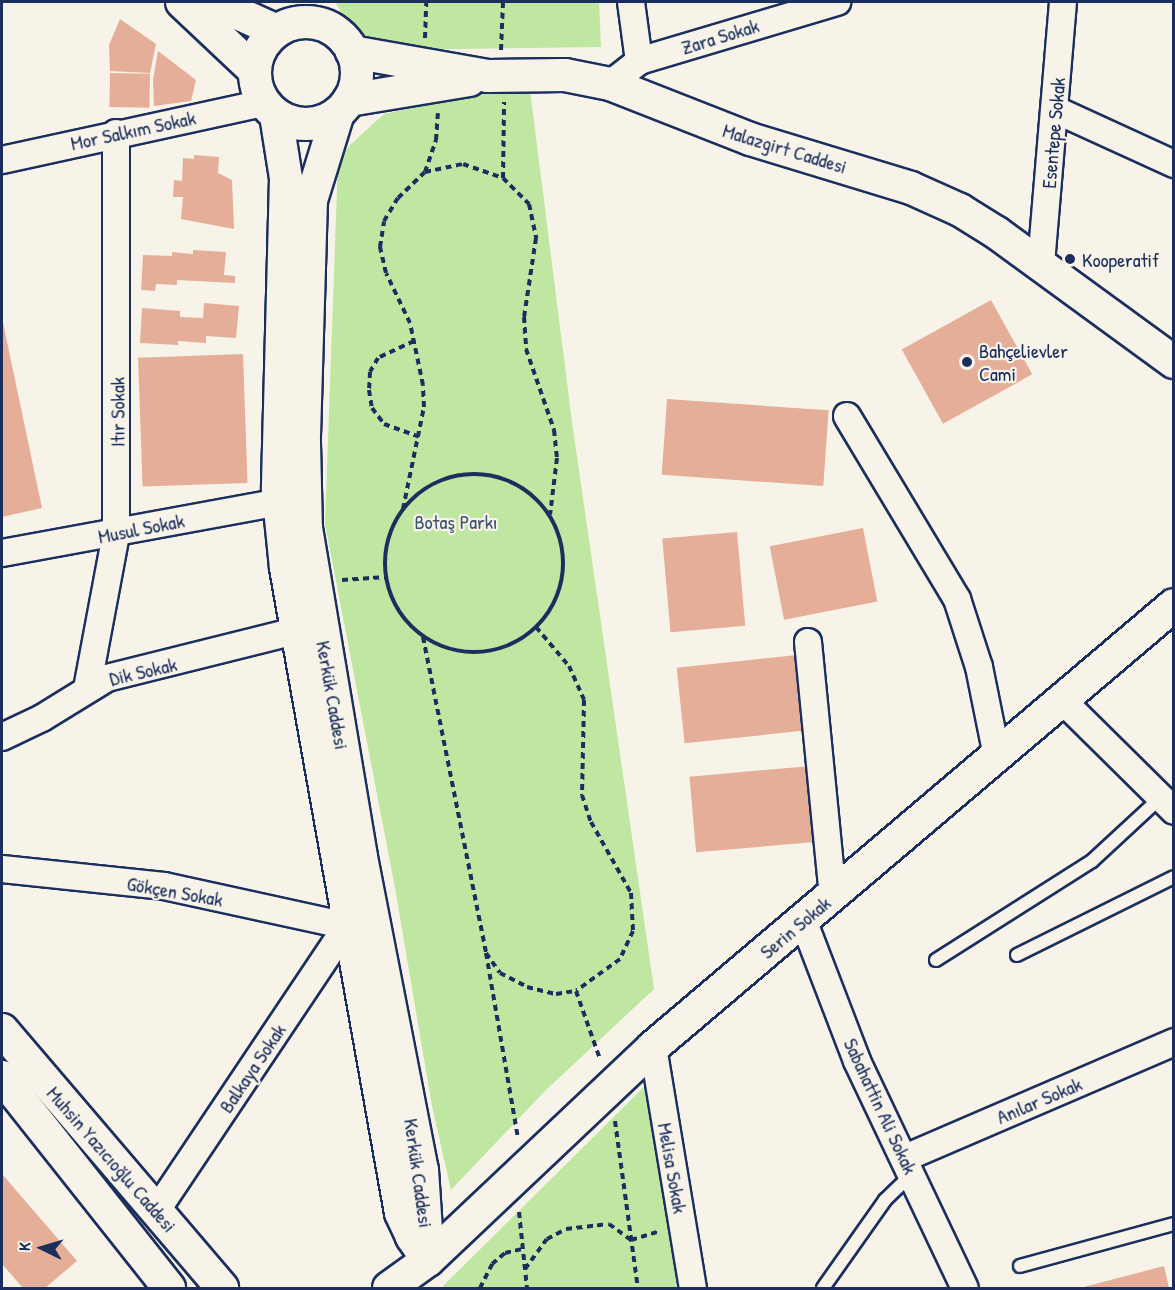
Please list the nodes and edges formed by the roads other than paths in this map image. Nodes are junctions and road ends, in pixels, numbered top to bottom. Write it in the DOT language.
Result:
graph roads {
  1 [pos="182,2"];
  2 [pos="213,2"];
  3 [pos="631,2"];
  4 [pos="837,2"];
  5 [pos="1063,2"];
  6 [pos="328,15"];
  7 [pos="283,20"];
  8 [pos="352,52"];
  9 [pos="639,61"];
  10 [pos="255,71"];
  11 [pos="496,83"];
  12 [pos="610,84"];
  13 [pos="343,106"];
  14 [pos="270,109"];
  15 [pos="1056,110"];
  16 [pos="116,133"];
  17 [pos="2,160"];
  18 [pos="1173,164"];
  19 [pos="1041,264"];
  20 [pos="1173,362"];
  21 [pos="847,417"];
  22 [pos="292,501"];
  23 [pos="116,534"];
  24 [pos="2,553"];
  25 [pos="1173,605"];
  26 [pos="309,629"];
  27 [pos="808,642"];
  28 [pos="87,689"];
  29 [pos="1061,699"];
  30 [pos="2,737"];
  31 [pos="997,756"];
  32 [pos="1167,804"];
  33 [pos="2,869"];
  34 [pos="1173,878"];
  35 [pos="832,895"];
  36 [pos="803,920"];
  37 [pos="360,924"];
  38 [pos="1017,955"];
  39 [pos="936,960"];
  40 [pos="2,1030"];
  41 [pos="1173,1042"];
  42 [pos="653,1047"];
  43 [pos="2,1077"];
  44 [pos="908,1166"];
  45 [pos="157,1210"];
  46 [pos="1173,1224"];
  47 [pos="428,1260"];
  48 [pos="1020,1266"];
  49 [pos="830,1286"];
  50 [pos="169,1288"];
  51 [pos="222,1288"];
  52 [pos="389,1288"];
  53 [pos="413,1288"];
  54 [pos="693,1288"];
  55 [pos="965,1288"];
  1 -- 10 [label="street"];
  2 -- 7 [label="street"];
  3 -- 9 [label="street"];
  4 -- 9 [label="street, Zara Sokak"];
  5 -- 15 [label="street, Esentepe Sokak"];
  6 -- 7 [label="street"];
  6 -- 8 [label="street"];
  7 -- 10 [label="street"];
  8 -- 11 [label="street, Malazgirt Caddesi"];
  8 -- 13 [label="street"];
  9 -- 12 [label="street, Zara Sokak"];
  10 -- 14 [label="street"];
  11 -- 12 [label="street, Malazgirt Caddesi"];
  11 -- 13 [label="street"];
  12 -- 19 [label="street, Malazgirt Caddesi"];
  13 -- 14 [label="street"];
  13 -- 22 [label="street, Kerkük Caddesi"];
  14 -- 16 [label="street, Mor Salkım Sokak"];
  14 -- 22 [label="street, Kerkük Caddesi"];
  15 -- 18 [label="street"];
  15 -- 19 [label="street, Esentepe Sokak"];
  16 -- 17 [label="street, Mor Salkım Sokak"];
  16 -- 23 [label="street, Itır Sokak"];
  19 -- 20 [label="street, Malazgirt Caddesi"];
  21 -- 31 [label="street"];
  22 -- 23 [label="street, Musul Sokak"];
  22 -- 26 [label="street, Kerkük Caddesi"];
  23 -- 24 [label="street, Musul Sokak"];
  23 -- 28 [label="street, Itır Sokak"];
  25 -- 29 [label="street, Serin Sokak"];
  26 -- 28 [label="street, Dik Sokak"];
  26 -- 37 [label="street, Kerkük Caddesi"];
  27 -- 35 [label="street"];
  28 -- 30 [label="street, Dik Sokak"];
  29 -- 31 [label="street, Serin Sokak"];
  29 -- 32 [label="street"];
  31 -- 35 [label="street, Serin Sokak"];
  32 -- 39 [label="lane"];
  33 -- 37 [label="street, Gökçen Sokak"];
  34 -- 38 [label="lane"];
  35 -- 36 [label="street, Serin Sokak"];
  36 -- 42 [label="street, Serin Sokak"];
  36 -- 44 [label="street, Sabahattin Ali Sokak"];
  37 -- 45 [label="street, Balkaya Sokak"];
  37 -- 47 [label="street, Kerkük Caddesi"];
  40 -- 45 [label="street, Muhsin Yazıcıoğlu Caddesi"];
  41 -- 44 [label="street, Anılar Sokak"];
  42 -- 47 [label="street, Serin Sokak"];
  42 -- 54 [label="street, Melisa Sokak"];
  43 -- 50 [label="street, Muhsin Yazıcıoğlu Caddesi"];
  44 -- 49 [label="lane"];
  44 -- 55 [label="street, Sabahattin Ali Sokak"];
  45 -- 51 [label="street, Muhsin Yazıcıoğlu Caddesi"];
  46 -- 48 [label="lane"];
  47 -- 52 [label="street, Serin Sokak"];
  47 -- 53 [label="street, Serin Sokak"];
}
